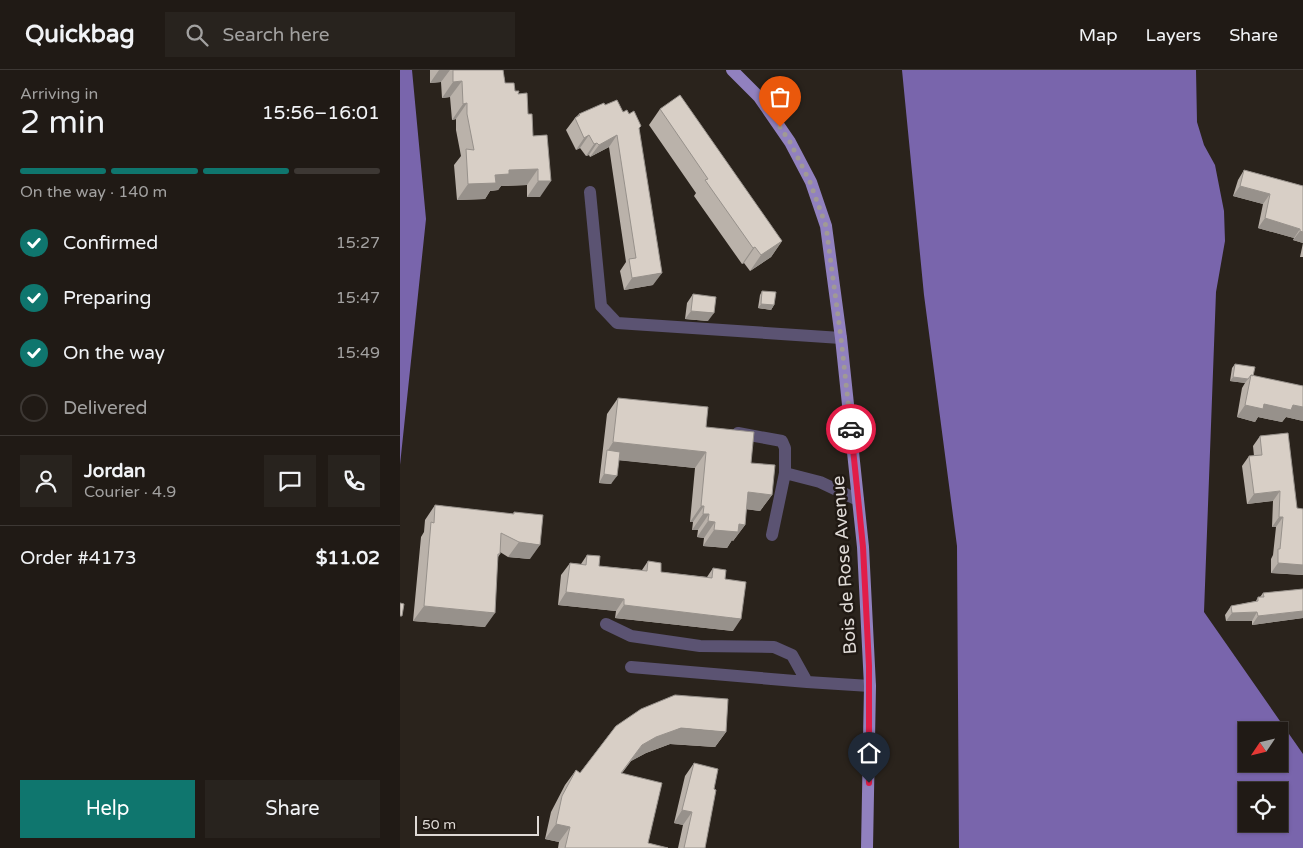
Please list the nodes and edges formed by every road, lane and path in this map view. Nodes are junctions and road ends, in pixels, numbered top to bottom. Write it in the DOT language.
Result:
graph roads {
  1 [pos="732,70"];
  2 [pos="590,192"];
  3 [pos="841,338"];
  4 [pos="726,431"];
  5 [pos="785,473"];
  6 [pos="858,500"];
  7 [pos="772,535"];
  8 [pos="606,624"];
  9 [pos="631,667"];
  10 [pos="807,682"];
  11 [pos="870,686"];
  12 [pos="867,848"];
  1 -- 3 [label="main road, Bois de Rose Avenue"];
  2 -- 3 [label="street"];
  3 -- 6 [label="main road, Bois de Rose Avenue"];
  4 -- 5 [label="street"];
  5 -- 6 [label="street"];
  5 -- 7 [label="street"];
  6 -- 11 [label="main road, Bois de Rose Avenue"];
  8 -- 10 [label="street"];
  9 -- 10 [label="street"];
  10 -- 11 [label="street"];
  11 -- 12 [label="main road, Bois de Rose Avenue"];
}
